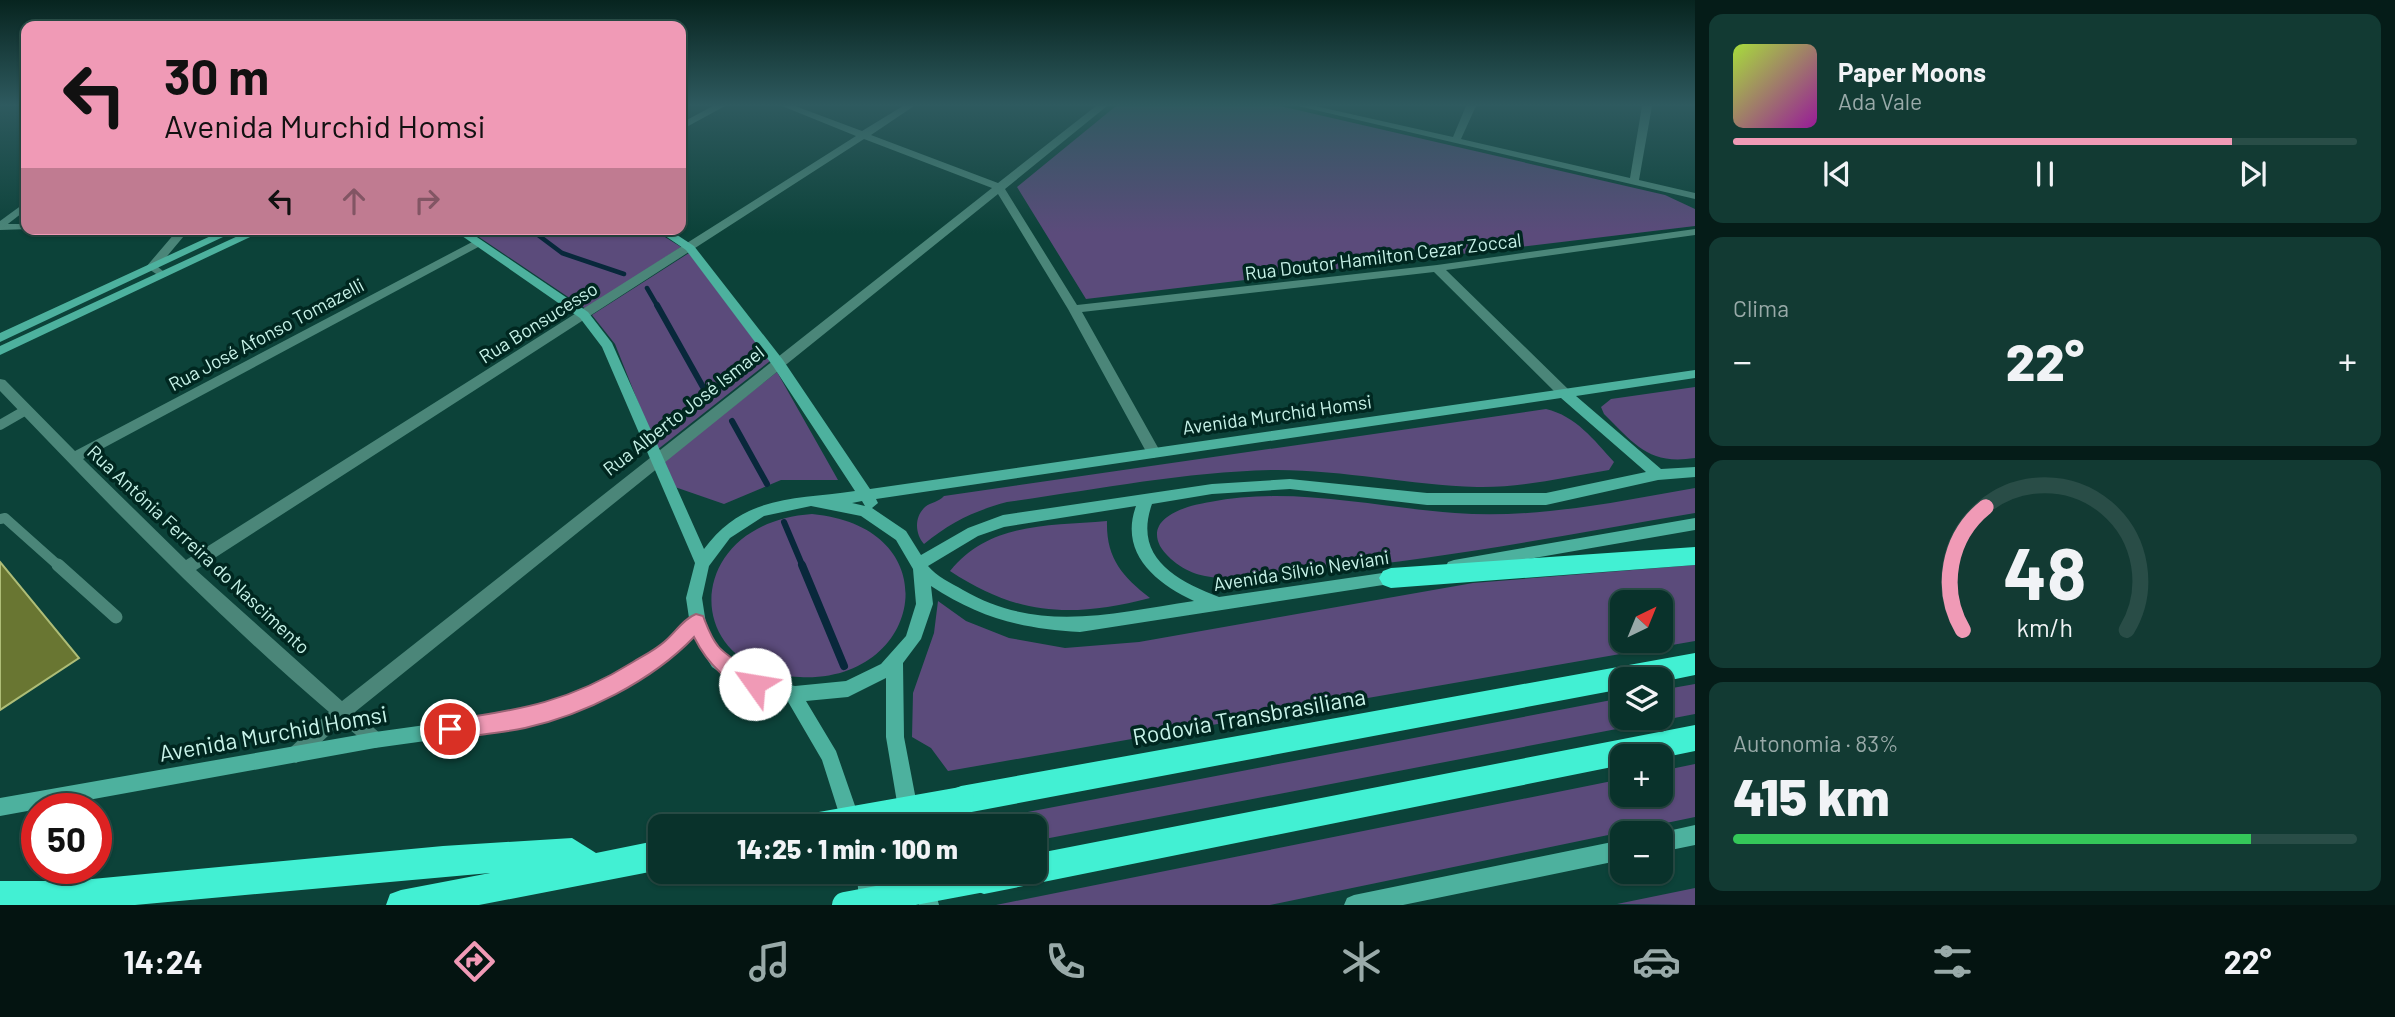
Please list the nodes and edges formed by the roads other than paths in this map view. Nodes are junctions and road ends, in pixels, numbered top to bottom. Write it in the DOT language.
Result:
graph roads {
  1 [pos="843,148"];
  2 [pos="898,148"];
  3 [pos="1048,148"];
  4 [pos="1487,148"];
  5 [pos="1640,148"];
  6 [pos="1634,182"];
  7 [pos="999,187"];
  8 [pos="1695,196"];
  9 [pos="21,209"];
  10 [pos="0,227"];
  11 [pos="21,227"];
  12 [pos="1695,232"];
  13 [pos="180,235"];
  14 [pos="224,235"];
  15 [pos="247,235"];
  16 [pos="466,235"];
  17 [pos="669,235"];
  18 [pos="478,243"];
  19 [pos="690,248"];
  20 [pos="1437,268"];
  21 [pos="157,271"];
  22 [pos="1074,309"];
  23 [pos="584,315"];
  24 [pos="0,338"];
  25 [pos="0,351"];
  26 [pos="778,363"];
  27 [pos="1695,374"];
  28 [pos="0,383"];
  29 [pos="1564,393"];
  30 [pos="26,410"];
  31 [pos="0,425"];
  32 [pos="1154,453"];
  33 [pos="656,457"];
  34 [pos="72,459"];
  35 [pos="1695,472"];
  36 [pos="1658,475"];
  37 [pos="866,496"];
  38 [pos="1146,498"];
  39 [pos="827,501"];
  40 [pos="0,519"];
  41 [pos="1695,524"];
  42 [pos="895,530"];
  43 [pos="1695,556"];
  44 [pos="702,562"];
  45 [pos="186,568"];
  46 [pos="922,568"];
  47 [pos="1391,578"];
  48 [pos="1220,604"];
  49 [pos="116,617"];
  50 [pos="696,622"];
  51 [pos="895,663"];
  52 [pos="1695,664"];
  53 [pos="793,694"];
  54 [pos="341,712"];
  55 [pos="1695,738"];
  56 [pos="374,740"];
  57 [pos="296,754"];
  58 [pos="0,807"];
  59 [pos="848,814"];
  60 [pos="882,814"];
  61 [pos="909,814"];
  62 [pos="1695,835"];
  63 [pos="1673,840"];
  64 [pos="1610,852"];
  65 [pos="648,858"];
  66 [pos="1047,866"];
  67 [pos="593,869"];
  68 [pos="868,884"];
  69 [pos="923,884"];
  70 [pos="953,884"];
  71 [pos="0,896"];
  72 [pos="401,905"];
  73 [pos="845,905"];
  74 [pos="869,905"];
  75 [pos="929,905"];
  76 [pos="1354,905"];
  1 -- 19 [label="street, Rua Bonsucesso"];
  2 -- 7 [label="street"];
  3 -- 7 [label="street, Rua Alberto José Ismael"];
  4 -- 6 [label="street"];
  5 -- 6 [label="street"];
  6 -- 8 [label="street"];
  7 -- 22 [label="street"];
  7 -- 26 [label="street, Rua Alberto José Ismael"];
  9 -- 10 [label="street"];
  10 -- 11 [label="street"];
  12 -- 20 [label="street, Rua Doutor Hamilton Cezar Zoccal"];
  13 -- 21 [label="street"];
  14 -- 21 [label="main road"];
  15 -- 21 [label="main road"];
  16 -- 18 [label="main road"];
  17 -- 19 [label="main road"];
  18 -- 23 [label="main road"];
  18 -- 34 [label="street, Rua José Afonso Tomazelli"];
  19 -- 23 [label="street, Rua Bonsucesso"];
  19 -- 26 [label="main road"];
  20 -- 22 [label="street, Rua Doutor Hamilton Cezar Zoccal"];
  20 -- 29 [label="street"];
  21 -- 24 [label="main road"];
  21 -- 25 [label="main road"];
  22 -- 32 [label="street"];
  23 -- 33 [label="main road"];
  23 -- 45 [label="street, Rua Bonsucesso"];
  26 -- 33 [label="street, Rua Alberto José Ismael"];
  26 -- 37 [label="main road"];
  27 -- 29 [label="main road, Avenida Murchid Homsi"];
  28 -- 30 [label="street, Rua Antônia Ferreira do Nascimento"];
  29 -- 32 [label="main road, Avenida Murchid Homsi"];
  29 -- 36 [label="main road"];
  30 -- 31 [label="lane"];
  30 -- 34 [label="street, Rua Antônia Ferreira do Nascimento"];
  32 -- 37 [label="main road, Avenida Murchid Homsi"];
  33 -- 44 [label="main road"];
  33 -- 54 [label="street, Rua Alberto José Ismael"];
  34 -- 45 [label="street, Rua Antônia Ferreira do Nascimento"];
  35 -- 36 [label="main road"];
  36 -- 38 [label="main road"];
  37 -- 39 [label="main road, Avenida Murchid Homsi"];
  37 -- 42 [label="main road"];
  38 -- 46 [label="main road"];
  38 -- 48 [label="main road"];
  39 -- 42 [label="main road"];
  39 -- 44 [label="main road"];
  40 -- 49 [label="lane"];
  41 -- 47 [label="main road, Avenida Sílvio Neviani"];
  42 -- 46 [label="main road"];
  43 -- 47 [label="highway"];
  44 -- 50 [label="main road"];
  45 -- 54 [label="street, Rua Antônia Ferreira do Nascimento"];
  46 -- 48 [label="main road, Avenida Sílvio Neviani"];
  46 -- 51 [label="main road"];
  47 -- 48 [label="main road, Avenida Sílvio Neviani"];
  50 -- 53 [label="main road"];
  50 -- 56 [label="main road, Avenida Murchid Homsi"];
  51 -- 53 [label="main road"];
  51 -- 61 [label="main road"];
  52 -- 60 [label="highway, Rodovia Transbrasiliana, bridge"];
  53 -- 59 [label="main road"];
  54 -- 56 [label="street, Rua Antônia Ferreira do Nascimento"];
  54 -- 57 [label="street, Rua Alberto José Ismael"];
  55 -- 66 [label="highway"];
  56 -- 57 [label="main road, Avenida Murchid Homsi"];
  57 -- 58 [label="main road, Avenida Murchid Homsi"];
  62 -- 63 [label="main road"];
  64 -- 76 [label="main road"];
  65 -- 67 [label="highway"];
  67 -- 71 [label="highway"];
  67 -- 72 [label="highway"];
  68 -- 74 [label="main road"];
  69 -- 75 [label="main road"];
  70 -- 73 [label="highway, bridge"];
}
